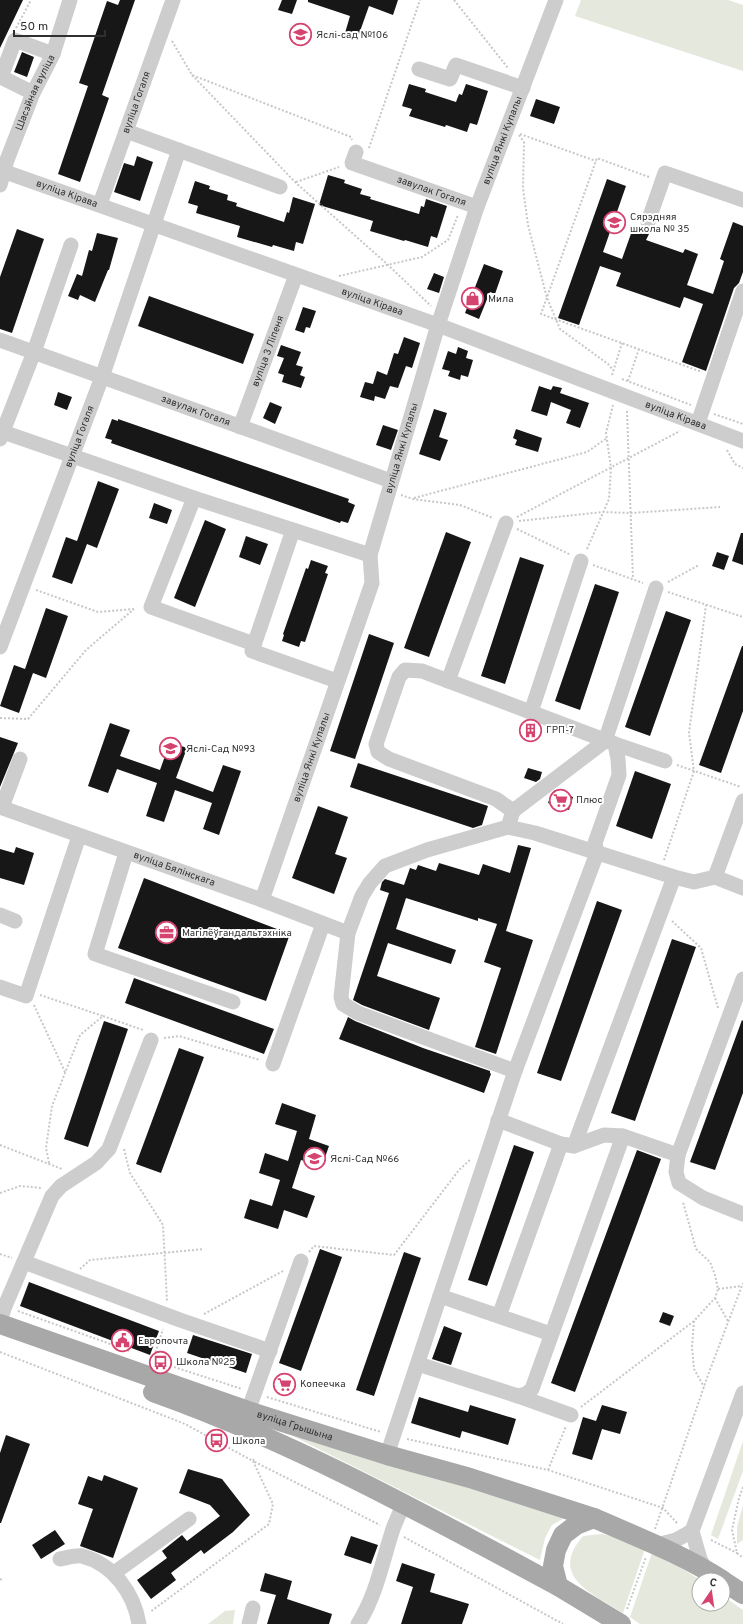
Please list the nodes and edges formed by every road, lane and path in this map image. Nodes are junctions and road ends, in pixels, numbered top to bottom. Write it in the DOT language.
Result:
graph roads {
  1 [pos="31,0"];
  2 [pos="70,0"];
  3 [pos="173,0"];
  4 [pos="420,0"];
  5 [pos="454,0"];
  6 [pos="556,0"];
  7 [pos="163,26"];
  8 [pos="15,40"];
  9 [pos="53,54"];
  10 [pos="419,69"];
  11 [pos="192,76"];
  12 [pos="523,88"];
  13 [pos="33,94"];
  14 [pos="126,131"];
  15 [pos="179,150"];
  16 [pos="357,161"];
  17 [pos="596,161"];
  18 [pos="2,175"];
  19 [pos="662,181"];
  20 [pos="296,183"];
  21 [pos="280,187"];
  22 [pos="743,200"];
  23 [pos="463,202"];
  24 [pos="100,204"];
  25 [pos="478,208"];
  26 [pos="648,222"];
  27 [pos="154,224"];
  28 [pos="71,245"];
  29 [pos="387,264"];
  30 [pos="296,275"];
  31 [pos="333,277"];
  32 [pos="743,291"];
  33 [pos="547,298"];
  34 [pos="439,320"];
  35 [pos="556,320"];
  36 [pos="0,340"];
  37 [pos="622,343"];
  38 [pos="639,349"];
  39 [pos="34,352"];
  40 [pos="613,370"];
  41 [pos="612,375"];
  42 [pos="715,376"];
  43 [pos="102,377"];
  44 [pos="628,381"];
  45 [pos="614,402"];
  46 [pos="627,407"];
  47 [pos="698,423"];
  48 [pos="240,427"];
  49 [pos="1,435"];
  50 [pos="607,438"];
  51 [pos="743,441"];
  52 [pos="725,445"];
  53 [pos="73,457"];
  54 [pos="629,459"];
  55 [pos="611,468"];
  56 [pos="743,468"];
  57 [pos="390,486"];
  58 [pos="194,498"];
  59 [pos="413,498"];
  60 [pos="720,507"];
  61 [pos="603,512"];
  62 [pos="631,513"];
  63 [pos="506,523"];
  64 [pos="293,530"];
  65 [pos="370,555"];
  66 [pos="581,561"];
  67 [pos="699,565"];
  68 [pos="633,579"];
  69 [pos="23,586"];
  70 [pos="656,588"];
  71 [pos="706,605"];
  72 [pos="152,607"];
  73 [pos="134,609"];
  74 [pos="743,617"];
  75 [pos="254,644"];
  76 [pos="0,647"];
  77 [pos="337,681"];
  78 [pos="448,681"];
  79 [pos="531,712"];
  80 [pos="0,718"];
  81 [pos="610,743"];
  82 [pos="20,759"];
  83 [pos="665,761"];
  84 [pos="694,771"];
  85 [pos="743,788"];
  86 [pos="743,800"];
  87 [pos="1,807"];
  88 [pos="513,811"];
  89 [pos="508,827"];
  90 [pos="79,836"];
  91 [pos="126,853"];
  92 [pos="597,853"];
  93 [pos="667,875"];
  94 [pos="715,877"];
  95 [pos="743,888"];
  96 [pos="262,900"];
  97 [pos="661,911"];
  98 [pos="0,916"];
  99 [pos="14,921"];
  100 [pos="323,924"];
  101 [pos="348,933"];
  102 [pos="743,979"];
  103 [pos="0,987"];
  104 [pos="27,991"];
  105 [pos="233,1002"];
  106 [pos="718,1008"];
  107 [pos="103,1016"];
  108 [pos="151,1040"];
  109 [pos="273,1064"];
  110 [pos="515,1070"];
  111 [pos="65,1072"];
  112 [pos="498,1120"];
  113 [pos="118,1126"];
  114 [pos="623,1136"];
  115 [pos="492,1139"];
  116 [pos="0,1145"];
  117 [pos="568,1145"];
  118 [pos="678,1155"];
  119 [pos="49,1164"];
  120 [pos="79,1175"];
  121 [pos="678,1183"];
  122 [pos="57,1190"];
  123 [pos="0,1193"];
  124 [pos="743,1214"];
  125 [pos="204,1249"];
  126 [pos="164,1253"];
  127 [pos="301,1261"];
  128 [pos="24,1262"];
  129 [pos="68,1278"];
  130 [pos="743,1283"];
  131 [pos="742,1286"];
  132 [pos="718,1289"];
  133 [pos="440,1296"];
  134 [pos="715,1298"];
  135 [pos="168,1315"];
  136 [pos="499,1316"];
  137 [pos="2,1317"];
  138 [pos="694,1321"];
  139 [pos="728,1322"];
  140 [pos="187,1323"];
  141 [pos="551,1334"];
  142 [pos="0,1338"];
  143 [pos="270,1351"];
  144 [pos="0,1352"];
  145 [pos="131,1352"];
  146 [pos="146,1357"];
  147 [pos="153,1360"];
  148 [pos="157,1361"];
  149 [pos="418,1364"];
  150 [pos="168,1365"];
  151 [pos="704,1387"];
  152 [pos="743,1393"];
  153 [pos="518,1396"];
  154 [pos="248,1411"];
  155 [pos="571,1415"];
  156 [pos="394,1436"];
  157 [pos="387,1455"];
  158 [pos="253,1460"];
  159 [pos="548,1470"];
  160 [pos="743,1487"];
  161 [pos="404,1503"];
  162 [pos="663,1508"];
  163 [pos="594,1518"];
  164 [pos="189,1519"];
  165 [pos="686,1528"];
  166 [pos="392,1531"];
  167 [pos="712,1540"];
  168 [pos="652,1544"];
  169 [pos="737,1553"];
  170 [pos="743,1558"];
  171 [pos="60,1559"];
  172 [pos="707,1572"];
  173 [pos="712,1572"];
  174 [pos="114,1573"];
  175 [pos="558,1586"];
  176 [pos="731,1586"];
  177 [pos="743,1594"];
  178 [pos="253,1608"];
  179 [pos="623,1619"];
  180 [pos="138,1622"];
  181 [pos="364,1623"];
  182 [pos="249,1624"];
  183 [pos="563,1624"];
  1 -- 8 [label="path"];
  2 -- 9 [label="street, Шасэйная вуліца"];
  3 -- 7 [label="street, вуліца Гогаля"];
  4 -- 16 [label="path"];
  5 -- 12 [label="path"];
  6 -- 12 [label="street, вуліца Янкі Купалы"];
  7 -- 11 [label="path"];
  7 -- 14 [label="street, вуліца Гогаля"];
  8 -- 9 [label="street"];
  8 -- 13 [label="street"];
  9 -- 13 [label="street, Шасэйная вуліца"];
  10 -- 12 [label="street"];
  11 -- 16 [label="path"];
  11 -- 20 [label="path"];
  12 -- 25 [label="street, вуліца Янкі Купалы"];
  13 -- 18 [label="street, Шасэйная вуліца"];
  14 -- 15 [label="street"];
  14 -- 24 [label="street, вуліца Гогаля"];
  15 -- 21 [label="street"];
  15 -- 27 [label="street, вуліца Гогаля"];
  16 -- 20 [label="path"];
  16 -- 23 [label="street, завулак Гогаля"];
  17 -- 19 [label="path"];
  17 -- 33 [label="path"];
  17 -- 33 [label="path"];
  18 -- 24 [label="street, вуліца Кірава"];
  19 -- 22 [label="street"];
  19 -- 26 [label="street"];
  20 -- 21 [label="path"];
  20 -- 29 [label="path"];
  23 -- 25 [label="street, завулак Гогаля"];
  23 -- 29 [label="path"];
  24 -- 27 [label="street, вуліца Кірава"];
  25 -- 34 [label="street, вуліца Янкі Купалы"];
  27 -- 30 [label="street, вуліца Кірава"];
  27 -- 43 [label="street, вуліца Гогаля"];
  28 -- 39 [label="street"];
  29 -- 31 [label="path"];
  29 -- 34 [label="path"];
  30 -- 34 [label="street, вуліца Кірава"];
  30 -- 48 [label="street, вуліца 3 Ліпеня"];
  32 -- 42 [label="street"];
  33 -- 35 [label="path"];
  33 -- 35 [label="path"];
  34 -- 47 [label="street, вуліца Кірава"];
  34 -- 57 [label="street, вуліца Янкі Купалы"];
  35 -- 37 [label="path"];
  35 -- 40 [label="path"];
  36 -- 39 [label="street, завулак Гогаля"];
  37 -- 38 [label="path"];
  37 -- 40 [label="path"];
  38 -- 42 [label="path"];
  38 -- 44 [label="path"];
  39 -- 43 [label="street, завулак Гогаля"];
  39 -- 49 [label="street"];
  40 -- 41 [label="path"];
  42 -- 47 [label="street"];
  43 -- 48 [label="street, завулак Гогаля"];
  43 -- 53 [label="street, вуліца Гогаля"];
  45 -- 50 [label="path"];
  46 -- 54 [label="path"];
  47 -- 51 [label="street, вуліца Кірава"];
  47 -- 54 [label="path"];
  48 -- 57 [label="street, завулак Гогаля"];
  49 -- 53 [label="street"];
  50 -- 55 [label="path"];
  50 -- 59 [label="path"];
  52 -- 56 [label="path"];
  53 -- 58 [label="street"];
  53 -- 69 [label="street, вуліца Гогаля"];
  54 -- 55 [label="path"];
  54 -- 62 [label="path"];
  55 -- 61 [label="path"];
  55 -- 63 [label="path"];
  57 -- 59 [label="path"];
  57 -- 65 [label="street, вуліца Янкі Купалы"];
  58 -- 64 [label="street"];
  58 -- 72 [label="street"];
  59 -- 63 [label="path"];
  60 -- 62 [label="path"];
  61 -- 62 [label="path"];
  61 -- 63 [label="path"];
  61 -- 66 [label="path"];
  62 -- 68 [label="path"];
  63 -- 66 [label="path"];
  63 -- 78 [label="street"];
  64 -- 65 [label="street"];
  64 -- 75 [label="street"];
  65 -- 77 [label="street, вуліца Янкі Купалы"];
  66 -- 68 [label="path"];
  66 -- 79 [label="street"];
  67 -- 70 [label="path"];
  68 -- 70 [label="path"];
  69 -- 73 [label="path"];
  69 -- 76 [label="street, вуліца Гогаля"];
  70 -- 71 [label="path"];
  70 -- 81 [label="street"];
  71 -- 74 [label="path"];
  71 -- 84 [label="path"];
  72 -- 73 [label="path"];
  72 -- 75 [label="street"];
  73 -- 80 [label="path"];
  75 -- 77 [label="street"];
  77 -- 96 [label="street, вуліца Янкі Купалы"];
  78 -- 79 [label="street"];
  78 -- 88 [label="street"];
  79 -- 81 [label="street"];
  81 -- 83 [label="street"];
  81 -- 88 [label="street"];
  81 -- 92 [label="street"];
  82 -- 87 [label="street"];
  83 -- 84 [label="path"];
  84 -- 85 [label="path"];
  84 -- 93 [label="path"];
  86 -- 94 [label="street"];
  87 -- 90 [label="street, вуліца Бялінскага"];
  88 -- 89 [label="street"];
  89 -- 92 [label="street"];
  89 -- 101 [label="street"];
  90 -- 91 [label="street, вуліца Бялінскага"];
  90 -- 104 [label="street"];
  91 -- 96 [label="street, вуліца Бялінскага"];
  91 -- 105 [label="street"];
  92 -- 93 [label="street"];
  92 -- 110 [label="street"];
  93 -- 94 [label="street"];
  93 -- 97 [label="street"];
  94 -- 95 [label="street"];
  96 -- 100 [label="street, вуліца Бялінскага"];
  97 -- 106 [label="path"];
  97 -- 117 [label="street"];
  98 -- 99 [label="street"];
  100 -- 101 [label="street, вуліца Бялінскага"];
  100 -- 109 [label="street"];
  101 -- 110 [label="street"];
  102 -- 118 [label="street"];
  103 -- 104 [label="street"];
  104 -- 107 [label="path"];
  104 -- 111 [label="path"];
  107 -- 108 [label="path"];
  107 -- 111 [label="path"];
  108 -- 109 [label="path"];
  108 -- 113 [label="street"];
  110 -- 112 [label="street"];
  111 -- 119 [label="path"];
  112 -- 115 [label="street"];
  112 -- 117 [label="street"];
  113 -- 120 [label="street"];
  113 -- 126 [label="path"];
  114 -- 117 [label="street"];
  114 -- 118 [label="street"];
  114 -- 141 [label="street"];
  115 -- 127 [label="path"];
  115 -- 133 [label="street"];
  116 -- 119 [label="path"];
  117 -- 136 [label="street"];
  118 -- 121 [label="street"];
  119 -- 120 [label="path"];
  120 -- 122 [label="street"];
  121 -- 124 [label="street"];
  121 -- 132 [label="path"];
  122 -- 123 [label="path"];
  122 -- 128 [label="street"];
  125 -- 126 [label="path"];
  126 -- 129 [label="path"];
  126 -- 135 [label="path"];
  127 -- 140 [label="path"];
  127 -- 143 [label="street"];
  128 -- 129 [label="street"];
  128 -- 137 [label="street"];
  129 -- 135 [label="street"];
  130 -- 131 [label="path"];
  131 -- 132 [label="path"];
  131 -- 139 [label="path"];
  132 -- 134 [label="path"];
  133 -- 136 [label="street"];
  133 -- 149 [label="street"];
  134 -- 138 [label="path"];
  134 -- 139 [label="path"];
  135 -- 140 [label="street"];
  135 -- 147 [label="path"];
  136 -- 141 [label="street"];
  137 -- 145 [label="path"];
  137 -- 154 [label="main road, вуліца Грышына"];
  138 -- 151 [label="path"];
  138 -- 155 [label="path"];
  139 -- 151 [label="path"];
  140 -- 143 [label="street"];
  141 -- 153 [label="street"];
  142 -- 154 [label="main road, вуліца Грышына"];
  143 -- 154 [label="street"];
  144 -- 158 [label="path"];
  146 -- 147 [label="path"];
  147 -- 148 [label="path"];
  149 -- 153 [label="street"];
  149 -- 156 [label="street"];
  150 -- 154 [label="path"];
  151 -- 162 [label="path"];
  152 -- 165 [label="street"];
  153 -- 155 [label="street"];
  154 -- 156 [label="path"];
  154 -- 157 [label="main road, вуліца Грышына"];
  154 -- 161 [label="main road, вуліца Грышына"];
  155 -- 159 [label="path"];
  156 -- 157 [label="street"];
  156 -- 159 [label="path"];
  157 -- 163 [label="main road, вуліца Грышына"];
  158 -- 166 [label="path"];
  158 -- 180 [label="path"];
  159 -- 162 [label="path"];
  160 -- 169 [label="path"];
  161 -- 166 [label="street"];
  161 -- 175 [label="main road, вуліца Грышына"];
  162 -- 165 [label="path"];
  162 -- 168 [label="path"];
  163 -- 168 [label="main road, вуліца Грышына"];
  163 -- 175 [label="main road"];
  164 -- 174 [label="street"];
  165 -- 168 [label="street"];
  165 -- 173 [label="street"];
  166 -- 181 [label="street"];
  166 -- 183 [label="path"];
  167 -- 169 [label="path"];
  168 -- 172 [label="main road, вуліца Грышына"];
  168 -- 179 [label="path"];
  169 -- 170 [label="path"];
  171 -- 174 [label="street"];
  174 -- 180 [label="street"];
  175 -- 179 [label="main road, вуліца Грышына"];
  176 -- 177 [label="main road, вуліца Грышына"];
  178 -- 182 [label="street"];
}
